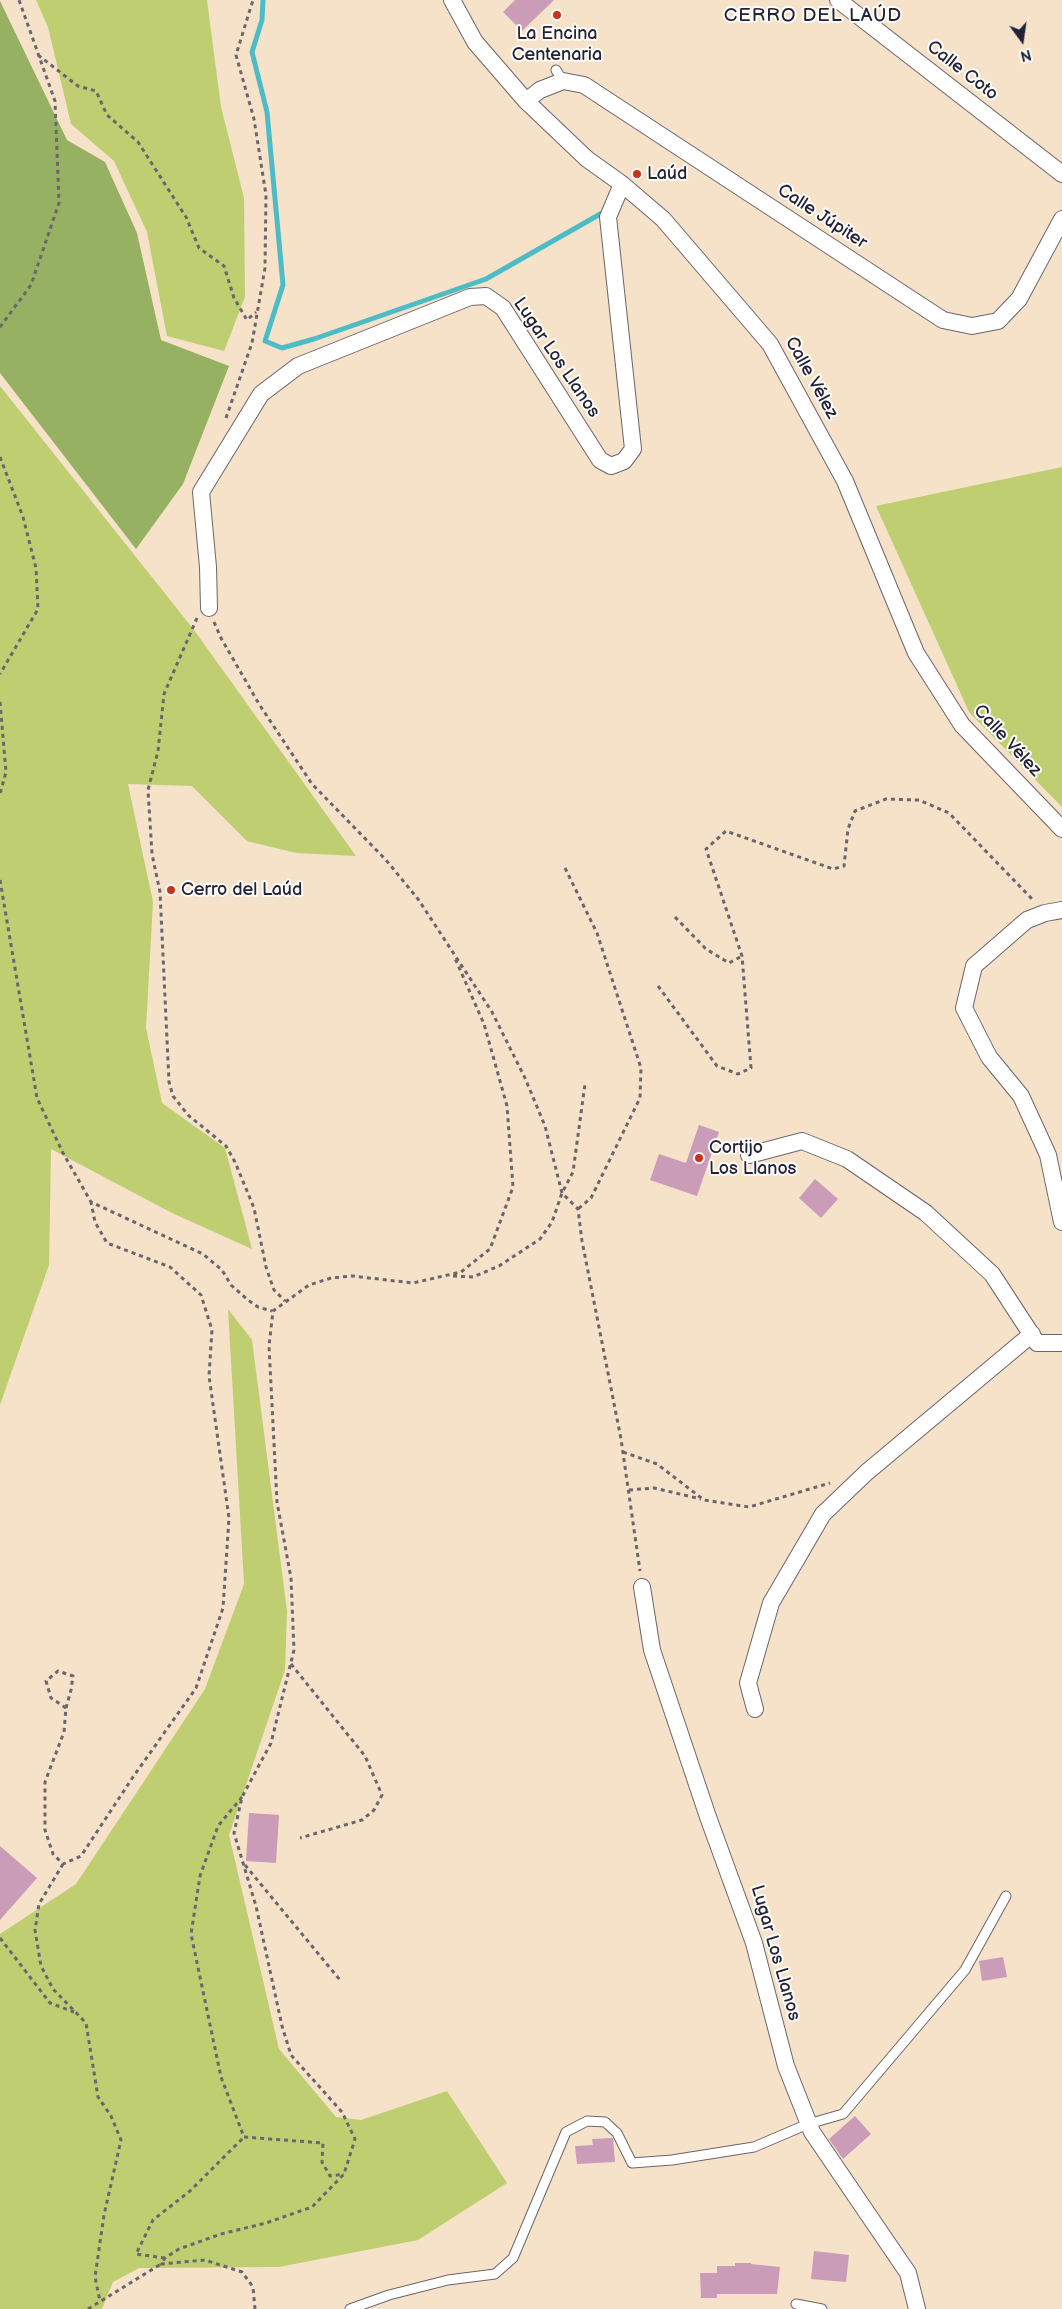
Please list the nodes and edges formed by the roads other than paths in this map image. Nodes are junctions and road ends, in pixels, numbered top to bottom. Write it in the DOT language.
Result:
graph roads {
  1 [pos="452,0"];
  2 [pos="838,0"];
  3 [pos="526,100"];
  4 [pos="1062,174"];
  5 [pos="622,184"];
  6 [pos="1062,219"];
  7 [pos="209,608"];
  8 [pos="1062,829"];
  9 [pos="1062,910"];
  10 [pos="748,1155"];
  11 [pos="1062,1222"];
  12 [pos="1032,1334"];
  13 [pos="1062,1343"];
  14 [pos="642,1587"];
  15 [pos="755,1709"];
  16 [pos="1006,1896"];
  17 [pos="808,2124"];
  18 [pos="796,2304"];
  19 [pos="350,2309"];
  20 [pos="822,2309"];
  21 [pos="917,2309"];
  1 -- 3 [label="street, Calle Vélez"];
  2 -- 4 [label="street, Calle Coto"];
  3 -- 5 [label="street, Calle Vélez"];
  3 -- 6 [label="street, Calle Júpiter"];
  5 -- 7 [label="street, Lugar Los Llanos"];
  5 -- 8 [label="street, Calle Vélez"];
  9 -- 11 [label="street"];
  10 -- 12 [label="street"];
  12 -- 13 [label="street"];
  12 -- 15 [label="street"];
  14 -- 17 [label="street, Lugar Los Llanos"];
  16 -- 17 [label="lane"];
  17 -- 19 [label="lane"];
  17 -- 21 [label="street, Lugar Los Llanos"];
  18 -- 20 [label="lane"];
}
